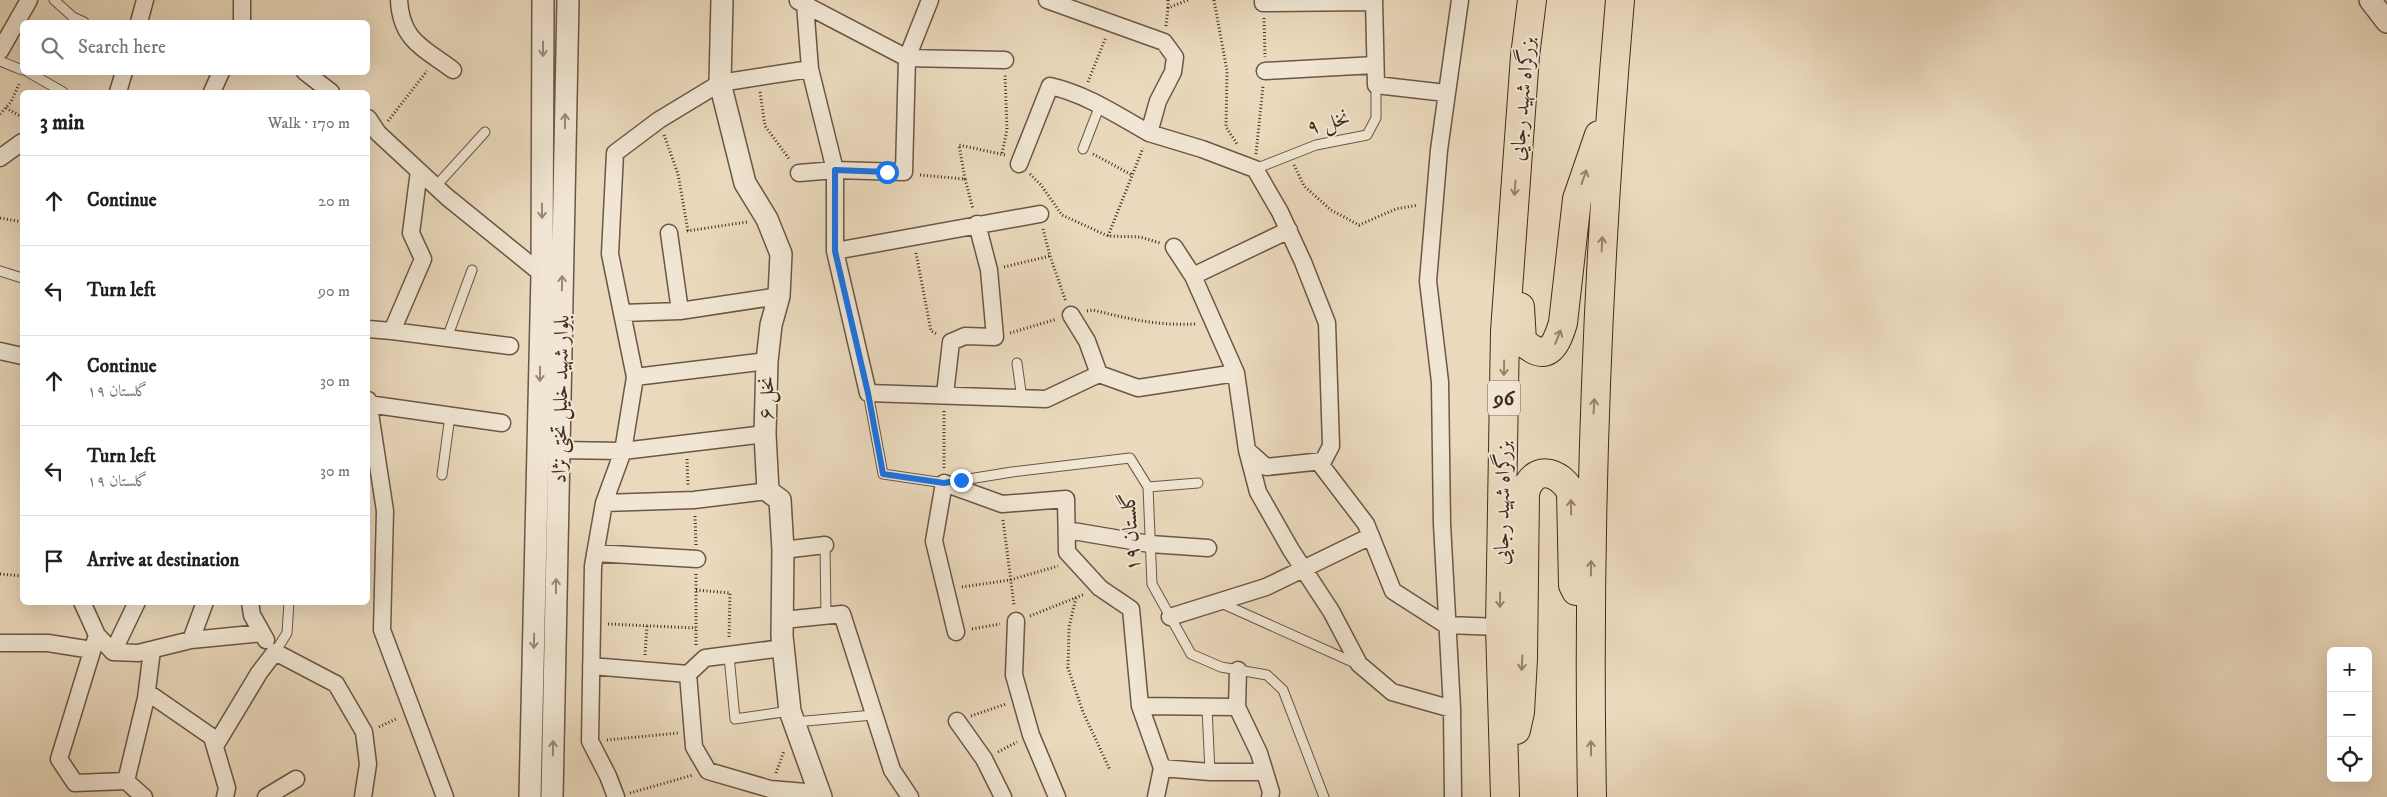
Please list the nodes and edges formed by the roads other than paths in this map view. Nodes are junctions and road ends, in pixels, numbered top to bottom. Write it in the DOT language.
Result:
graph roads {
  1 [pos="29,0"];
  2 [pos="54,0"];
  3 [pos="145,0"];
  4 [pos="242,0"];
  5 [pos="399,0"];
  6 [pos="544,0"];
  7 [pos="568,0"];
  8 [pos="722,0"];
  9 [pos="930,0"];
  10 [pos="1047,0"];
  11 [pos="1263,0"];
  12 [pos="1460,0"];
  13 [pos="1532,0"];
  14 [pos="1620,0"];
  15 [pos="2370,0"];
  16 [pos="1374,1"];
  17 [pos="800,2"];
  18 [pos="72,20"];
  19 [pos="140,20"];
  20 [pos="242,20"];
  21 [pos="2387,22"];
  22 [pos="0,51"];
  23 [pos="907,58"];
  24 [pos="1005,60"];
  25 [pos="0,61"];
  26 [pos="1375,65"];
  27 [pos="20,69"];
  28 [pos="453,70"];
  29 [pos="810,70"];
  30 [pos="1265,71"];
  31 [pos="123,75"];
  32 [pos="309,75"];
  33 [pos="43,76"];
  34 [pos="720,83"];
  35 [pos="1376,85"];
  36 [pos="61,90"];
  37 [pos="119,90"];
  38 [pos="328,90"];
  39 [pos="1446,93"];
  40 [pos="1611,98"];
  41 [pos="1100,105"];
  42 [pos="370,121"];
  43 [pos="485,132"];
  44 [pos="1149,132"];
  45 [pos="20,143"];
  46 [pos="1083,149"];
  47 [pos="0,158"];
  48 [pos="1019,164"];
  49 [pos="1255,169"];
  50 [pos="835,170"];
  51 [pos="419,171"];
  52 [pos="799,173"];
  53 [pos="436,186"];
  54 [pos="1040,214"];
  55 [pos="1513,218"];
  56 [pos="977,224"];
  57 [pos="1289,230"];
  58 [pos="669,233"];
  59 [pos="1174,247"];
  60 [pos="835,251"];
  61 [pos="472,270"];
  62 [pos="0,271"];
  63 [pos="542,274"];
  64 [pos="1193,276"];
  65 [pos="20,277"];
  66 [pos="779,296"];
  67 [pos="680,311"];
  68 [pos="622,313"];
  69 [pos="1071,315"];
  70 [pos="370,329"];
  71 [pos="392,330"];
  72 [pos="447,338"];
  73 [pos="510,346"];
  74 [pos="0,350"];
  75 [pos="20,355"];
  76 [pos="767,361"];
  77 [pos="1018,363"];
  78 [pos="1236,373"];
  79 [pos="1100,374"];
  80 [pos="635,377"];
  81 [pos="868,393"];
  82 [pos="945,394"];
  83 [pos="1022,399"];
  84 [pos="370,404"];
  85 [pos="450,416"];
  86 [pos="502,423"];
  87 [pos="370,431"];
  88 [pos="765,434"];
  89 [pos="559,450"];
  90 [pos="1247,450"];
  91 [pos="623,451"];
  92 [pos="1323,461"];
  93 [pos="442,475"];
  94 [pos="944,483"];
  95 [pos="1198,483"];
  96 [pos="1148,487"];
  97 [pos="768,491"];
  98 [pos="604,503"];
  99 [pos="1066,530"];
  100 [pos="1371,536"];
  101 [pos="1150,544"];
  102 [pos="825,545"];
  103 [pos="1208,548"];
  104 [pos="783,550"];
  105 [pos="595,553"];
  106 [pos="696,559"];
  107 [pos="1304,569"];
  108 [pos="375,590"];
  109 [pos="1218,602"];
  110 [pos="83,605"];
  111 [pos="136,605"];
  112 [pos="204,605"];
  113 [pos="250,605"];
  114 [pos="289,605"];
  115 [pos="826,616"];
  116 [pos="1170,617"];
  117 [pos="783,620"];
  118 [pos="1591,621"];
  119 [pos="1016,622"];
  120 [pos="1446,626"];
  121 [pos="1500,626"];
  122 [pos="262,632"];
  123 [pos="956,632"];
  124 [pos="191,640"];
  125 [pos="95,642"];
  126 [pos="0,643"];
  127 [pos="784,648"];
  128 [pos="152,650"];
  129 [pos="113,652"];
  130 [pos="275,652"];
  131 [pos="729,656"];
  132 [pos="1359,664"];
  133 [pos="591,666"];
  134 [pos="1238,670"];
  135 [pos="692,671"];
  136 [pos="147,692"];
  137 [pos="1140,706"];
  138 [pos="1237,707"];
  139 [pos="1206,708"];
  140 [pos="1452,710"];
  141 [pos="873,714"];
  142 [pos="793,716"];
  143 [pos="957,721"];
  144 [pos="215,746"];
  145 [pos="1162,768"];
  146 [pos="1210,772"];
  147 [pos="1265,772"];
  148 [pos="296,780"];
  149 [pos="126,781"];
  150 [pos="1504,788"];
  151 [pos="83,790"];
  152 [pos="819,795"];
  153 [pos="144,797"];
  154 [pos="225,797"];
  155 [pos="266,797"];
  156 [pos="363,797"];
  157 [pos="445,797"];
  158 [pos="530,797"];
  159 [pos="552,797"];
  160 [pos="616,797"];
  161 [pos="910,797"];
  162 [pos="1003,797"];
  163 [pos="1057,797"];
  164 [pos="1156,797"];
  165 [pos="1270,797"];
  166 [pos="1324,797"];
  167 [pos="1453,797"];
  168 [pos="1592,797"];
  1 -- 22 [label="street"];
  2 -- 18 [label="lane"];
  3 -- 19 [label="street"];
  4 -- 20 [label="street"];
  5 -- 28 [label="street"];
  6 -- 63 [label="street, بلوار شهید خلیل تختی نژاد, one-way"];
  89 -- 7 [label="street, بلوار شهید خلیل تختی نژاد, one-way"];
  8 -- 34 [label="street, نخل ۶"];
  9 -- 23 [label="street"];
  10 -- 44 [label="street"];
  11 -- 16 [label="street"];
  12 -- 39 [label="street"];
  13 -- 55 [label="highway, بزرگراه شهید رجایی / 96, one-way"];
  14 -- 40 [label="highway"];
  15 -- 21 [label="street"];
  16 -- 26 [label="street, نخل ۹"];
  17 -- 23 [label="street"];
  17 -- 29 [label="street"];
  23 -- 24 [label="street"];
  23 -- 50 [label="street"];
  25 -- 27 [label="lane"];
  26 -- 30 [label="street"];
  26 -- 35 [label="street, نخل ۹"];
  29 -- 34 [label="street"];
  29 -- 50 [label="street"];
  31 -- 37 [label="street"];
  32 -- 38 [label="street"];
  33 -- 36 [label="lane"];
  34 -- 66 [label="street, نخل ۶"];
  34 -- 68 [label="street"];
  35 -- 39 [label="street"];
  35 -- 49 [label="lane, نخل ۹"];
  39 -- 120 [label="street"];
  55 -- 40 [label="highway, one-way"];
  118 -- 40 [label="highway, one-way"];
  41 -- 44 [label="street"];
  41 -- 46 [label="lane"];
  41 -- 48 [label="street"];
  42 -- 51 [label="street"];
  43 -- 53 [label="lane"];
  44 -- 49 [label="street"];
  45 -- 47 [label="street"];
  49 -- 57 [label="street"];
  50 -- 52 [label="street"];
  50 -- 60 [label="street"];
  51 -- 53 [label="street"];
  51 -- 71 [label="street"];
  53 -- 63 [label="street"];
  54 -- 56 [label="street"];
  55 -- 121 [label="highway, بزرگراه شهید رجایی / 96, one-way"];
  56 -- 60 [label="street"];
  56 -- 82 [label="street"];
  57 -- 64 [label="street"];
  57 -- 92 [label="street"];
  58 -- 67 [label="street"];
  59 -- 64 [label="street"];
  60 -- 81 [label="street"];
  61 -- 72 [label="lane"];
  62 -- 65 [label="lane"];
  63 -- 158 [label="street, بلوار شهید خلیل تختی نژاد, one-way"];
  64 -- 78 [label="street"];
  66 -- 67 [label="street"];
  66 -- 76 [label="street, نخل ۶"];
  67 -- 68 [label="street"];
  68 -- 80 [label="street"];
  69 -- 79 [label="street"];
  70 -- 71 [label="street"];
  71 -- 72 [label="street"];
  72 -- 73 [label="street"];
  74 -- 75 [label="street"];
  76 -- 80 [label="street"];
  76 -- 88 [label="street, نخل ۶"];
  77 -- 83 [label="lane"];
  78 -- 79 [label="street"];
  78 -- 90 [label="street"];
  79 -- 83 [label="street"];
  80 -- 91 [label="street"];
  81 -- 82 [label="street"];
  81 -- 94 [label="lane, گلستان ۱۹"];
  82 -- 83 [label="street"];
  84 -- 85 [label="street"];
  85 -- 86 [label="street"];
  85 -- 93 [label="lane"];
  87 -- 108 [label="street"];
  88 -- 91 [label="street"];
  88 -- 97 [label="street, نخل ۶"];
  89 -- 91 [label="street"];
  159 -- 89 [label="street, بلوار شهید خلیل تختی نژاد, one-way"];
  90 -- 92 [label="street"];
  90 -- 107 [label="street"];
  91 -- 98 [label="street"];
  92 -- 100 [label="street"];
  94 -- 96 [label="lane, گلستان ۱۹"];
  94 -- 99 [label="street"];
  94 -- 123 [label="street"];
  95 -- 96 [label="lane"];
  96 -- 101 [label="lane, گلستان ۱۹"];
  97 -- 98 [label="street"];
  97 -- 104 [label="street"];
  98 -- 105 [label="street"];
  99 -- 101 [label="street"];
  99 -- 137 [label="street"];
  100 -- 107 [label="street"];
  100 -- 120 [label="street"];
  101 -- 103 [label="street"];
  101 -- 116 [label="lane, گلستان ۱۹"];
  102 -- 104 [label="street"];
  102 -- 115 [label="lane"];
  104 -- 117 [label="street"];
  105 -- 106 [label="street"];
  105 -- 133 [label="street"];
  107 -- 109 [label="street"];
  107 -- 132 [label="street"];
  108 -- 157 [label="street"];
  109 -- 116 [label="street"];
  109 -- 132 [label="lane"];
  110 -- 125 [label="street"];
  111 -- 129 [label="street"];
  112 -- 124 [label="street"];
  113 -- 122 [label="street"];
  114 -- 130 [label="lane"];
  115 -- 117 [label="street"];
  115 -- 141 [label="street"];
  116 -- 134 [label="lane, گلستان ۱۹"];
  117 -- 127 [label="street"];
  118 -- 150 [label="highway, one-way"];
  168 -- 118 [label="highway, one-way"];
  119 -- 163 [label="street"];
  120 -- 121 [label="street"];
  120 -- 140 [label="street"];
  121 -- 150 [label="highway, بزرگراه شهید رجایی / 96"];
  122 -- 124 [label="street"];
  122 -- 130 [label="street"];
  124 -- 128 [label="street"];
  125 -- 126 [label="street"];
  125 -- 129 [label="street"];
  125 -- 151 [label="street"];
  127 -- 131 [label="street"];
  127 -- 142 [label="street"];
  128 -- 129 [label="street"];
  128 -- 136 [label="street"];
  130 -- 144 [label="street"];
  130 -- 156 [label="street"];
  131 -- 135 [label="street"];
  131 -- 142 [label="lane"];
  132 -- 140 [label="street"];
  133 -- 135 [label="street"];
  133 -- 160 [label="street"];
  134 -- 138 [label="street"];
  134 -- 166 [label="lane, گلستان ۱۹"];
  135 -- 152 [label="street"];
  136 -- 144 [label="street"];
  136 -- 149 [label="street"];
  137 -- 139 [label="street"];
  137 -- 145 [label="street"];
  138 -- 139 [label="street"];
  138 -- 147 [label="street"];
  139 -- 146 [label="lane"];
  140 -- 167 [label="street"];
  141 -- 142 [label="lane"];
  141 -- 161 [label="street"];
  142 -- 152 [label="street"];
  143 -- 162 [label="street"];
  144 -- 154 [label="street"];
  145 -- 146 [label="street"];
  145 -- 164 [label="street"];
  146 -- 147 [label="street"];
  147 -- 165 [label="street"];
  148 -- 155 [label="street"];
  149 -- 151 [label="street"];
  149 -- 153 [label="street"];
}
